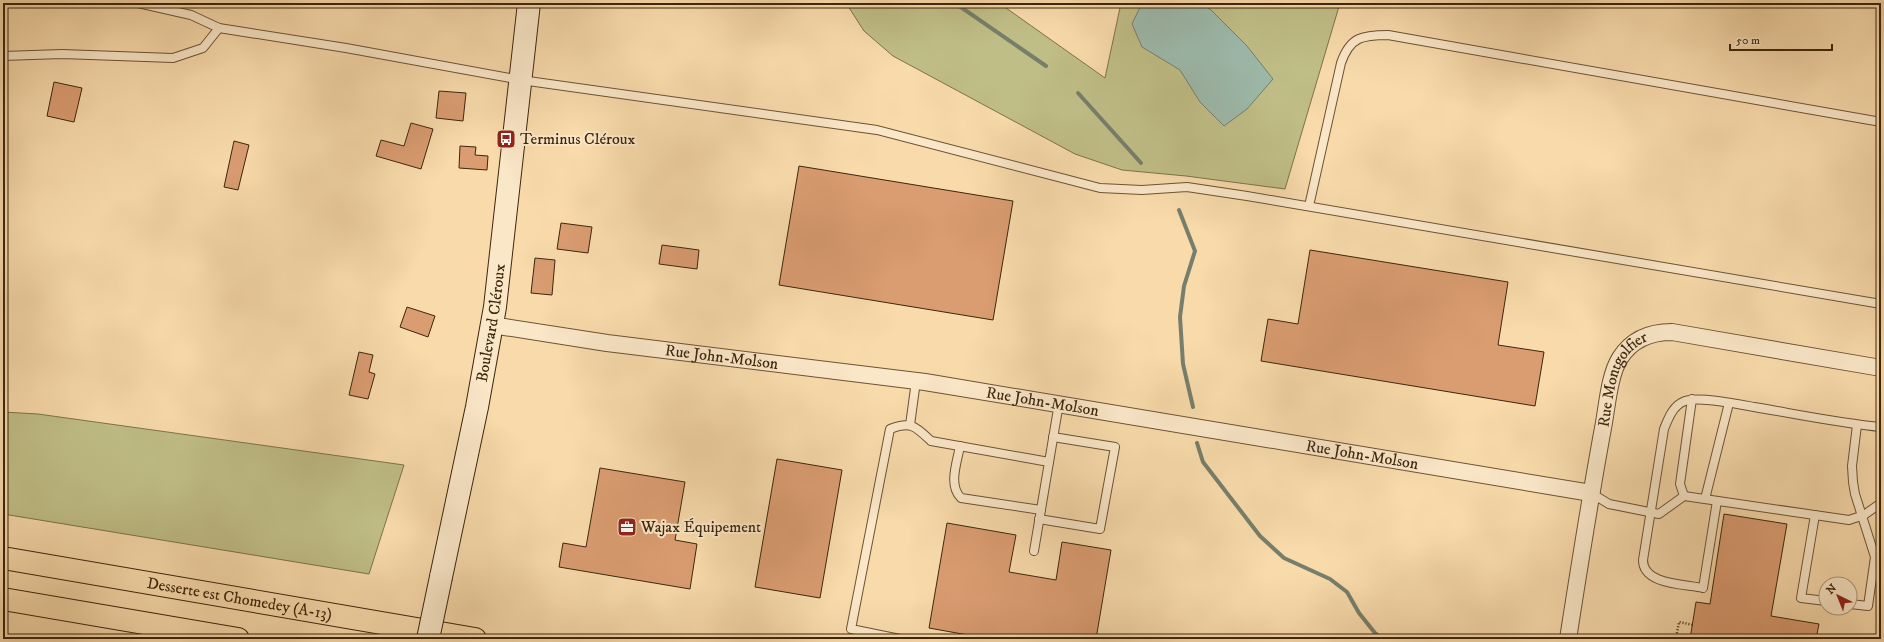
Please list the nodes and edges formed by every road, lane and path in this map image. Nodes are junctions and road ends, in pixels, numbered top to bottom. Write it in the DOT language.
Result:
graph roads {
  1 [pos="138,3"];
  2 [pos="529,3"];
  3 [pos="219,28"];
  4 [pos="3,56"];
  5 [pos="521,80"];
  6 [pos="1881,122"];
  7 [pos="1309,206"];
  8 [pos="1881,304"];
  9 [pos="492,325"];
  10 [pos="1881,368"];
  11 [pos="916,381"];
  12 [pos="1692,399"];
  13 [pos="1058,403"];
  14 [pos="1729,403"];
  15 [pos="1857,424"];
  16 [pos="910,425"];
  17 [pos="1881,427"];
  18 [pos="1053,437"];
  19 [pos="960,446"];
  20 [pos="1049,462"];
  21 [pos="1591,493"];
  22 [pos="1684,496"];
  23 [pos="1705,499"];
  24 [pos="1717,501"];
  25 [pos="1881,503"];
  26 [pos="1652,512"];
  27 [pos="1040,514"];
  28 [pos="1815,515"];
  29 [pos="1862,516"];
  30 [pos="1034,551"];
  31 [pos="3,558"];
  32 [pos="3,599"];
  33 [pos="1818,600"];
  34 [pos="1858,605"];
  35 [pos="1692,625"];
  36 [pos="1660,636"];
  37 [pos="1676,638"];
  38 [pos="238,639"];
  39 [pos="428,639"];
  40 [pos="475,639"];
  41 [pos="900,639"];
  42 [pos="1568,639"];
  43 [pos="1686,639"];
  1 -- 3 [label="lane"];
  2 -- 5 [label="street, Boulevard Cléroux"];
  3 -- 4 [label="lane"];
  3 -- 5 [label="lane"];
  5 -- 7 [label="lane"];
  5 -- 9 [label="street, Boulevard Cléroux"];
  6 -- 7 [label="lane"];
  7 -- 8 [label="lane"];
  9 -- 11 [label="street, Rue John-Molson"];
  9 -- 39 [label="street, Boulevard Cléroux, bridge"];
  10 -- 21 [label="street, Rue Montgolfier"];
  11 -- 13 [label="street, Rue John-Molson"];
  11 -- 16 [label="lane"];
  12 -- 14 [label="lane"];
  12 -- 22 [label="lane"];
  12 -- 26 [label="lane"];
  13 -- 18 [label="lane"];
  13 -- 21 [label="street, Rue John-Molson"];
  14 -- 15 [label="lane"];
  14 -- 23 [label="lane"];
  15 -- 17 [label="lane"];
  15 -- 29 [label="lane"];
  16 -- 19 [label="lane"];
  16 -- 41 [label="lane"];
  18 -- 20 [label="lane"];
  18 -- 27 [label="lane"];
  19 -- 20 [label="lane"];
  19 -- 27 [label="lane"];
  20 -- 27 [label="lane"];
  21 -- 26 [label="lane"];
  21 -- 42 [label="street, Rue Montgolfier"];
  22 -- 23 [label="lane"];
  22 -- 26 [label="lane"];
  23 -- 24 [label="lane"];
  24 -- 26 [label="lane"];
  24 -- 28 [label="lane"];
  25 -- 29 [label="lane"];
  27 -- 30 [label="lane"];
  28 -- 29 [label="lane"];
  28 -- 33 [label="lane"];
  29 -- 34 [label="lane"];
  31 -- 40 [label="main road, Desserte est Chomedey (A-13)"];
  32 -- 38 [label="main road"];
  35 -- 37 [label="path"];
  36 -- 37 [label="path"];
  37 -- 43 [label="path"];
}
